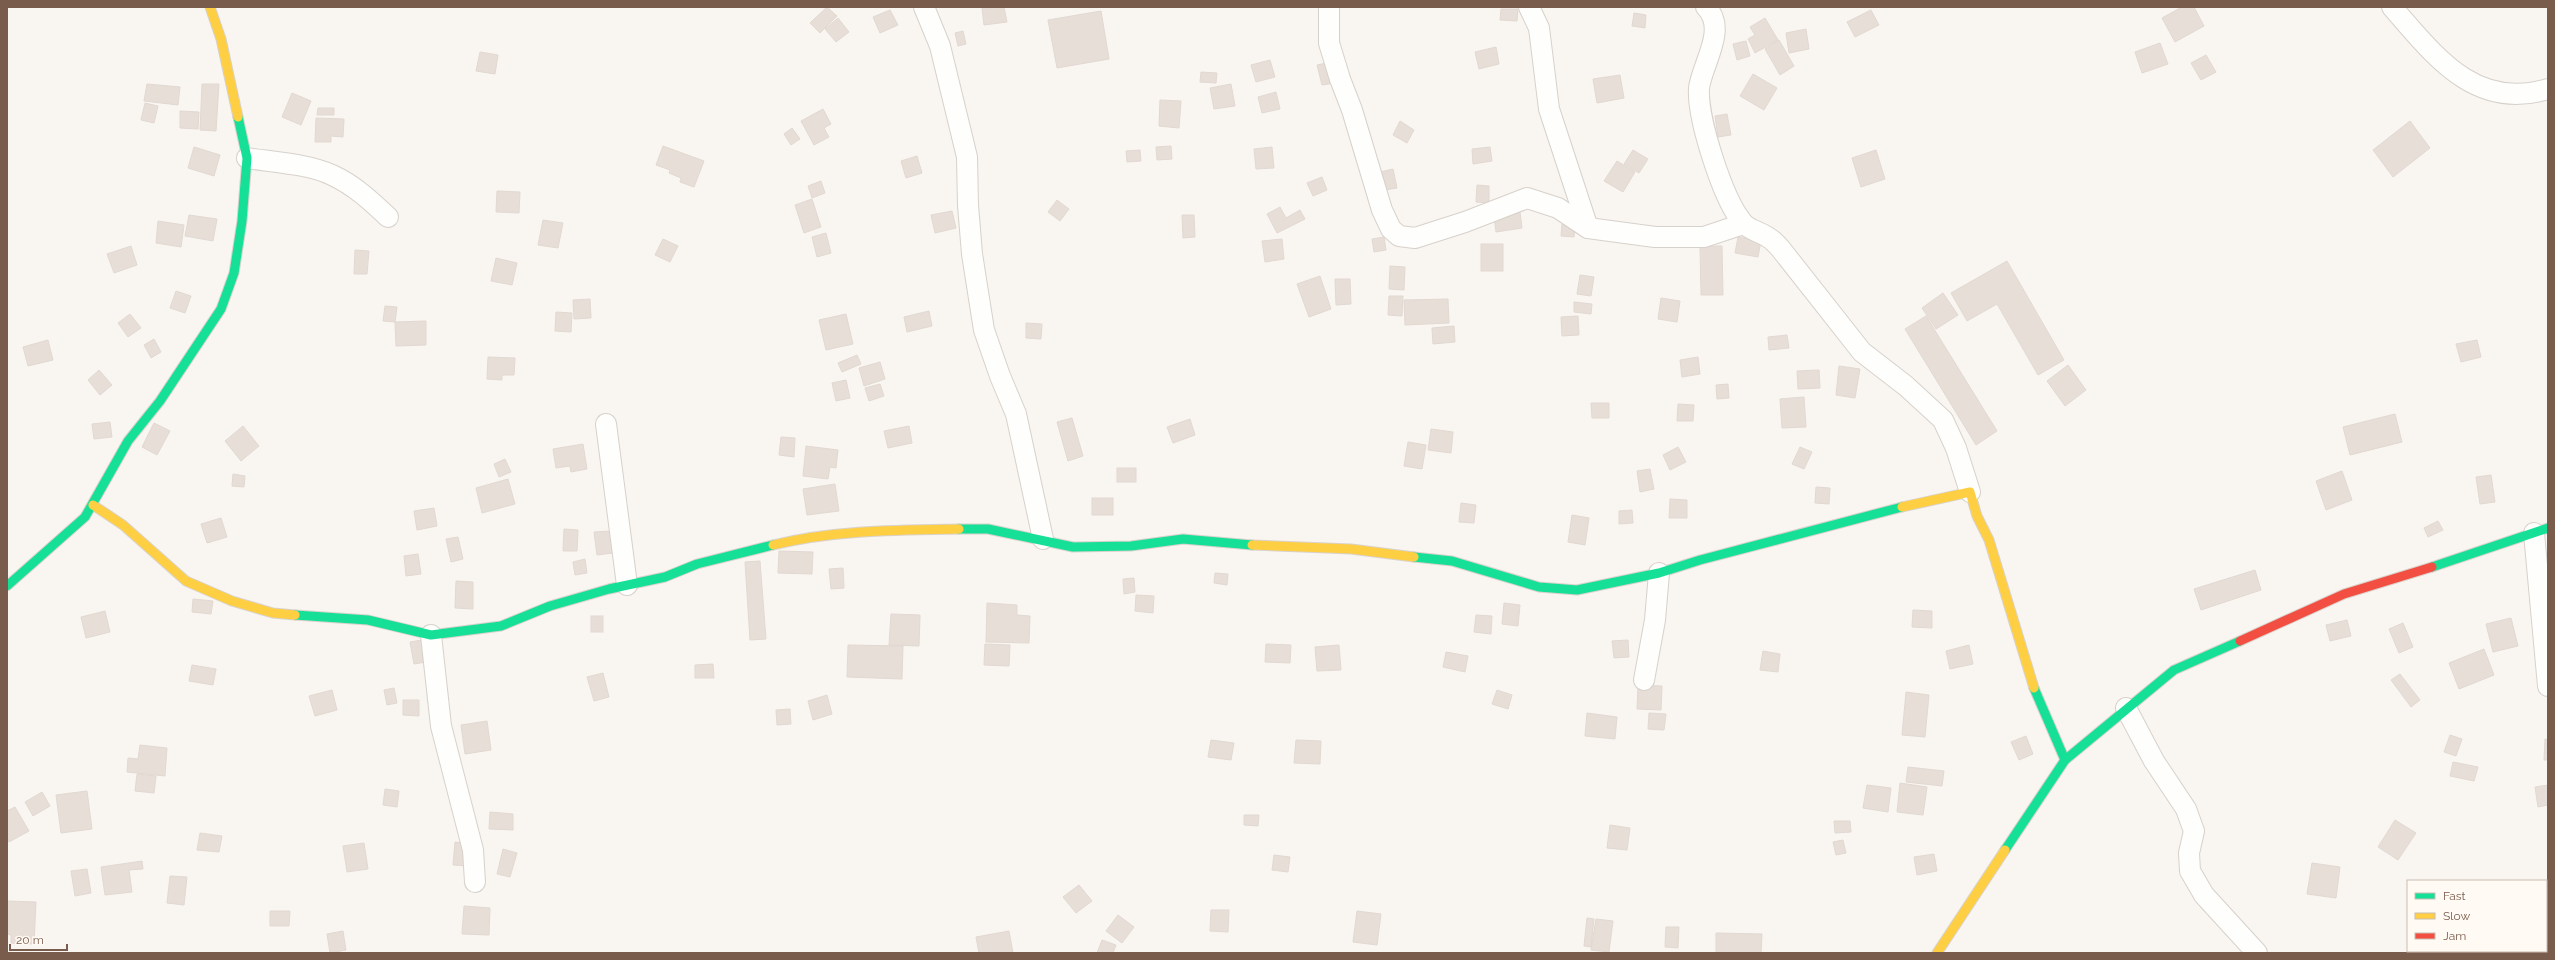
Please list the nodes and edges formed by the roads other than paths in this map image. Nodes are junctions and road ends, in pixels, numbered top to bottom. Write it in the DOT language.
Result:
graph roads {
  1 [pos="210,7"];
  2 [pos="924,7"];
  3 [pos="1328,7"];
  4 [pos="1529,7"];
  5 [pos="2392,7"];
  6 [pos="1708,8"];
  7 [pos="2548,89"];
  8 [pos="247,158"];
  9 [pos="388,218"];
  10 [pos="1744,224"];
  11 [pos="1588,228"];
  12 [pos="606,424"];
  13 [pos="1970,492"];
  14 [pos="93,505"];
  15 [pos="2541,530"];
  16 [pos="1043,539"];
  17 [pos="1658,573"];
  18 [pos="627,585"];
  19 [pos="7,586"];
  20 [pos="431,635"];
  21 [pos="1644,680"];
  22 [pos="2548,686"];
  23 [pos="2126,708"];
  24 [pos="2065,760"];
  25 [pos="475,882"];
  26 [pos="1937,953"];
  27 [pos="2257,953"];
  1 -- 8 [label="street"];
  2 -- 16 [label="street"];
  3 -- 11 [label="street"];
  4 -- 11 [label="street"];
  5 -- 7 [label="street"];
  6 -- 10 [label="street"];
  8 -- 9 [label="street"];
  8 -- 14 [label="street"];
  10 -- 11 [label="street"];
  10 -- 13 [label="street"];
  12 -- 18 [label="street"];
  13 -- 17 [label="street"];
  13 -- 24 [label="street"];
  14 -- 19 [label="street"];
  14 -- 20 [label="street"];
  15 -- 22 [label="street"];
  15 -- 23 [label="street"];
  16 -- 17 [label="street"];
  16 -- 18 [label="street"];
  17 -- 21 [label="street"];
  18 -- 20 [label="street"];
  20 -- 25 [label="street"];
  23 -- 24 [label="street"];
  23 -- 27 [label="street"];
  24 -- 26 [label="street"];
}
